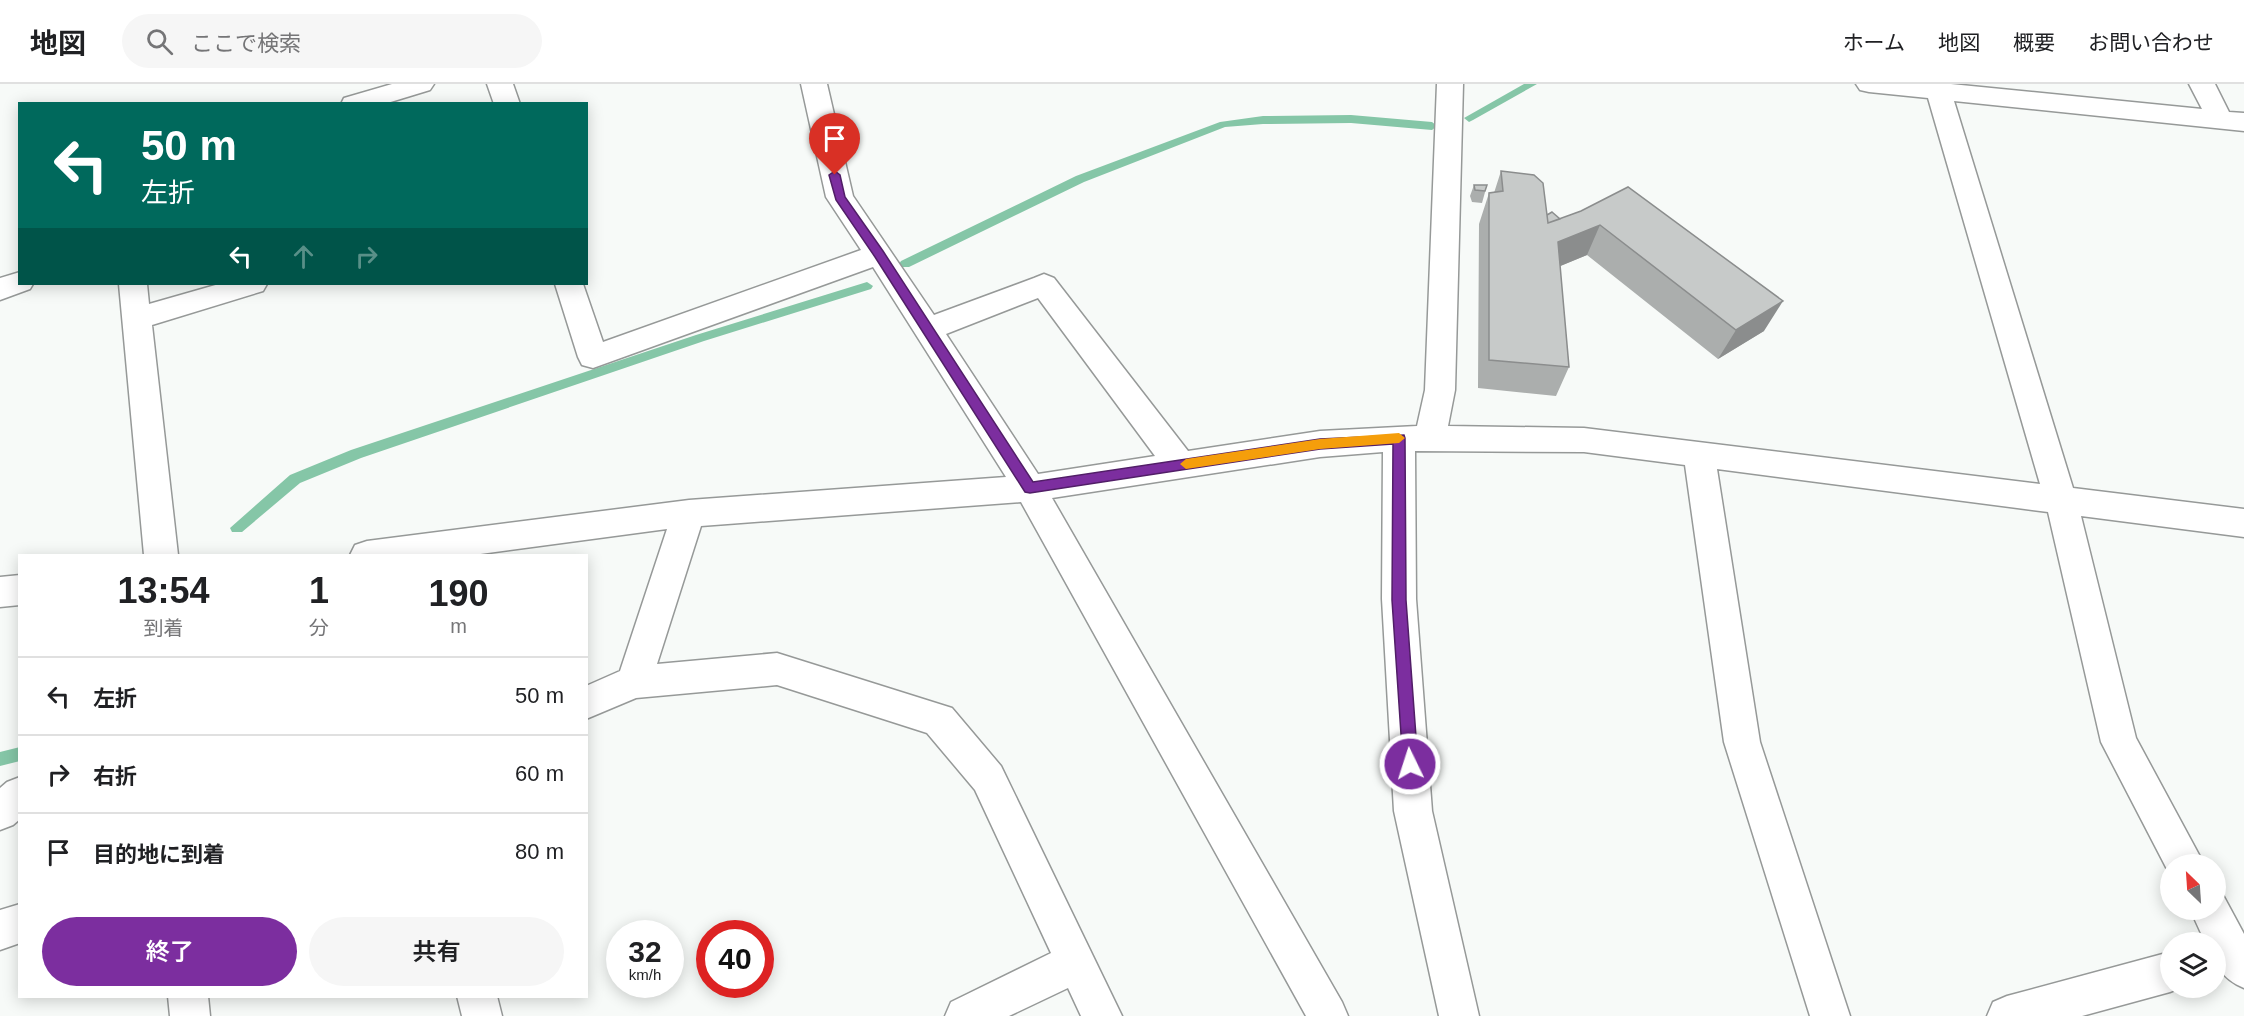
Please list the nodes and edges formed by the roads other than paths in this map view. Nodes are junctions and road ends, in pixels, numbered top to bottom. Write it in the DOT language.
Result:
graph roads {
  1 [pos="500,84"];
  2 [pos="814,84"];
  3 [pos="1450,84"];
  4 [pos="1869,84"];
  5 [pos="2202,84"];
  6 [pos="405,86"];
  7 [pos="1937,87"];
  8 [pos="359,102"];
  9 [pos="506,102"];
  10 [pos="2232,121"];
  11 [pos="879,254"];
  12 [pos="18,283"];
  13 [pos="133,285"];
  14 [pos="250,285"];
  15 [pos="569,285"];
  16 [pos="0,289"];
  17 [pos="138,318"];
  18 [pos="927,329"];
  19 [pos="1414,439"];
  20 [pos="1699,455"];
  21 [pos="1180,465"];
  22 [pos="1030,488"];
  23 [pos="2061,500"];
  24 [pos="689,513"];
  25 [pos="2244,523"];
  26 [pos="161,554"];
  27 [pos="375,554"];
  28 [pos="18,590"];
  29 [pos="0,592"];
  30 [pos="634,682"];
  31 [pos="588,702"];
  32 [pos="18,796"];
  33 [pos="0,812"];
  34 [pos="2180,854"];
  35 [pos="2214,920"];
  36 [pos="18,924"];
  37 [pos="0,930"];
  38 [pos="2234,959"];
  39 [pos="1077,962"];
  40 [pos="2160,975"];
  41 [pos="188,998"];
  42 [pos="478,998"];
  43 [pos="190,1016"];
  44 [pos="482,1016"];
  45 [pos="965,1016"];
  46 [pos="1102,1016"];
  47 [pos="1328,1016"];
  48 [pos="1459,1016"];
  49 [pos="1830,1016"];
  50 [pos="2007,1016"];
  1 -- 9 [label="street"];
  2 -- 11 [label="street"];
  3 -- 19 [label="street"];
  4 -- 7 [label="street"];
  5 -- 10 [label="street"];
  6 -- 8 [label="street"];
  7 -- 10 [label="street"];
  7 -- 23 [label="street"];
  11 -- 15 [label="street"];
  11 -- 18 [label="street"];
  12 -- 16 [label="street"];
  13 -- 17 [label="street"];
  14 -- 17 [label="street"];
  17 -- 26 [label="street"];
  18 -- 21 [label="street"];
  18 -- 22 [label="street"];
  19 -- 20 [label="street"];
  19 -- 21 [label="street"];
  19 -- 48 [label="street"];
  20 -- 23 [label="street"];
  20 -- 49 [label="street"];
  21 -- 22 [label="street"];
  22 -- 24 [label="street"];
  22 -- 47 [label="street"];
  23 -- 25 [label="street"];
  23 -- 34 [label="street"];
  24 -- 27 [label="street"];
  24 -- 30 [label="street"];
  28 -- 29 [label="street"];
  30 -- 31 [label="street"];
  30 -- 39 [label="street"];
  32 -- 33 [label="street"];
  35 -- 38 [label="street"];
  36 -- 37 [label="street"];
  39 -- 45 [label="street"];
  39 -- 46 [label="street"];
  40 -- 50 [label="street"];
  41 -- 43 [label="street"];
  42 -- 44 [label="street"];
}
